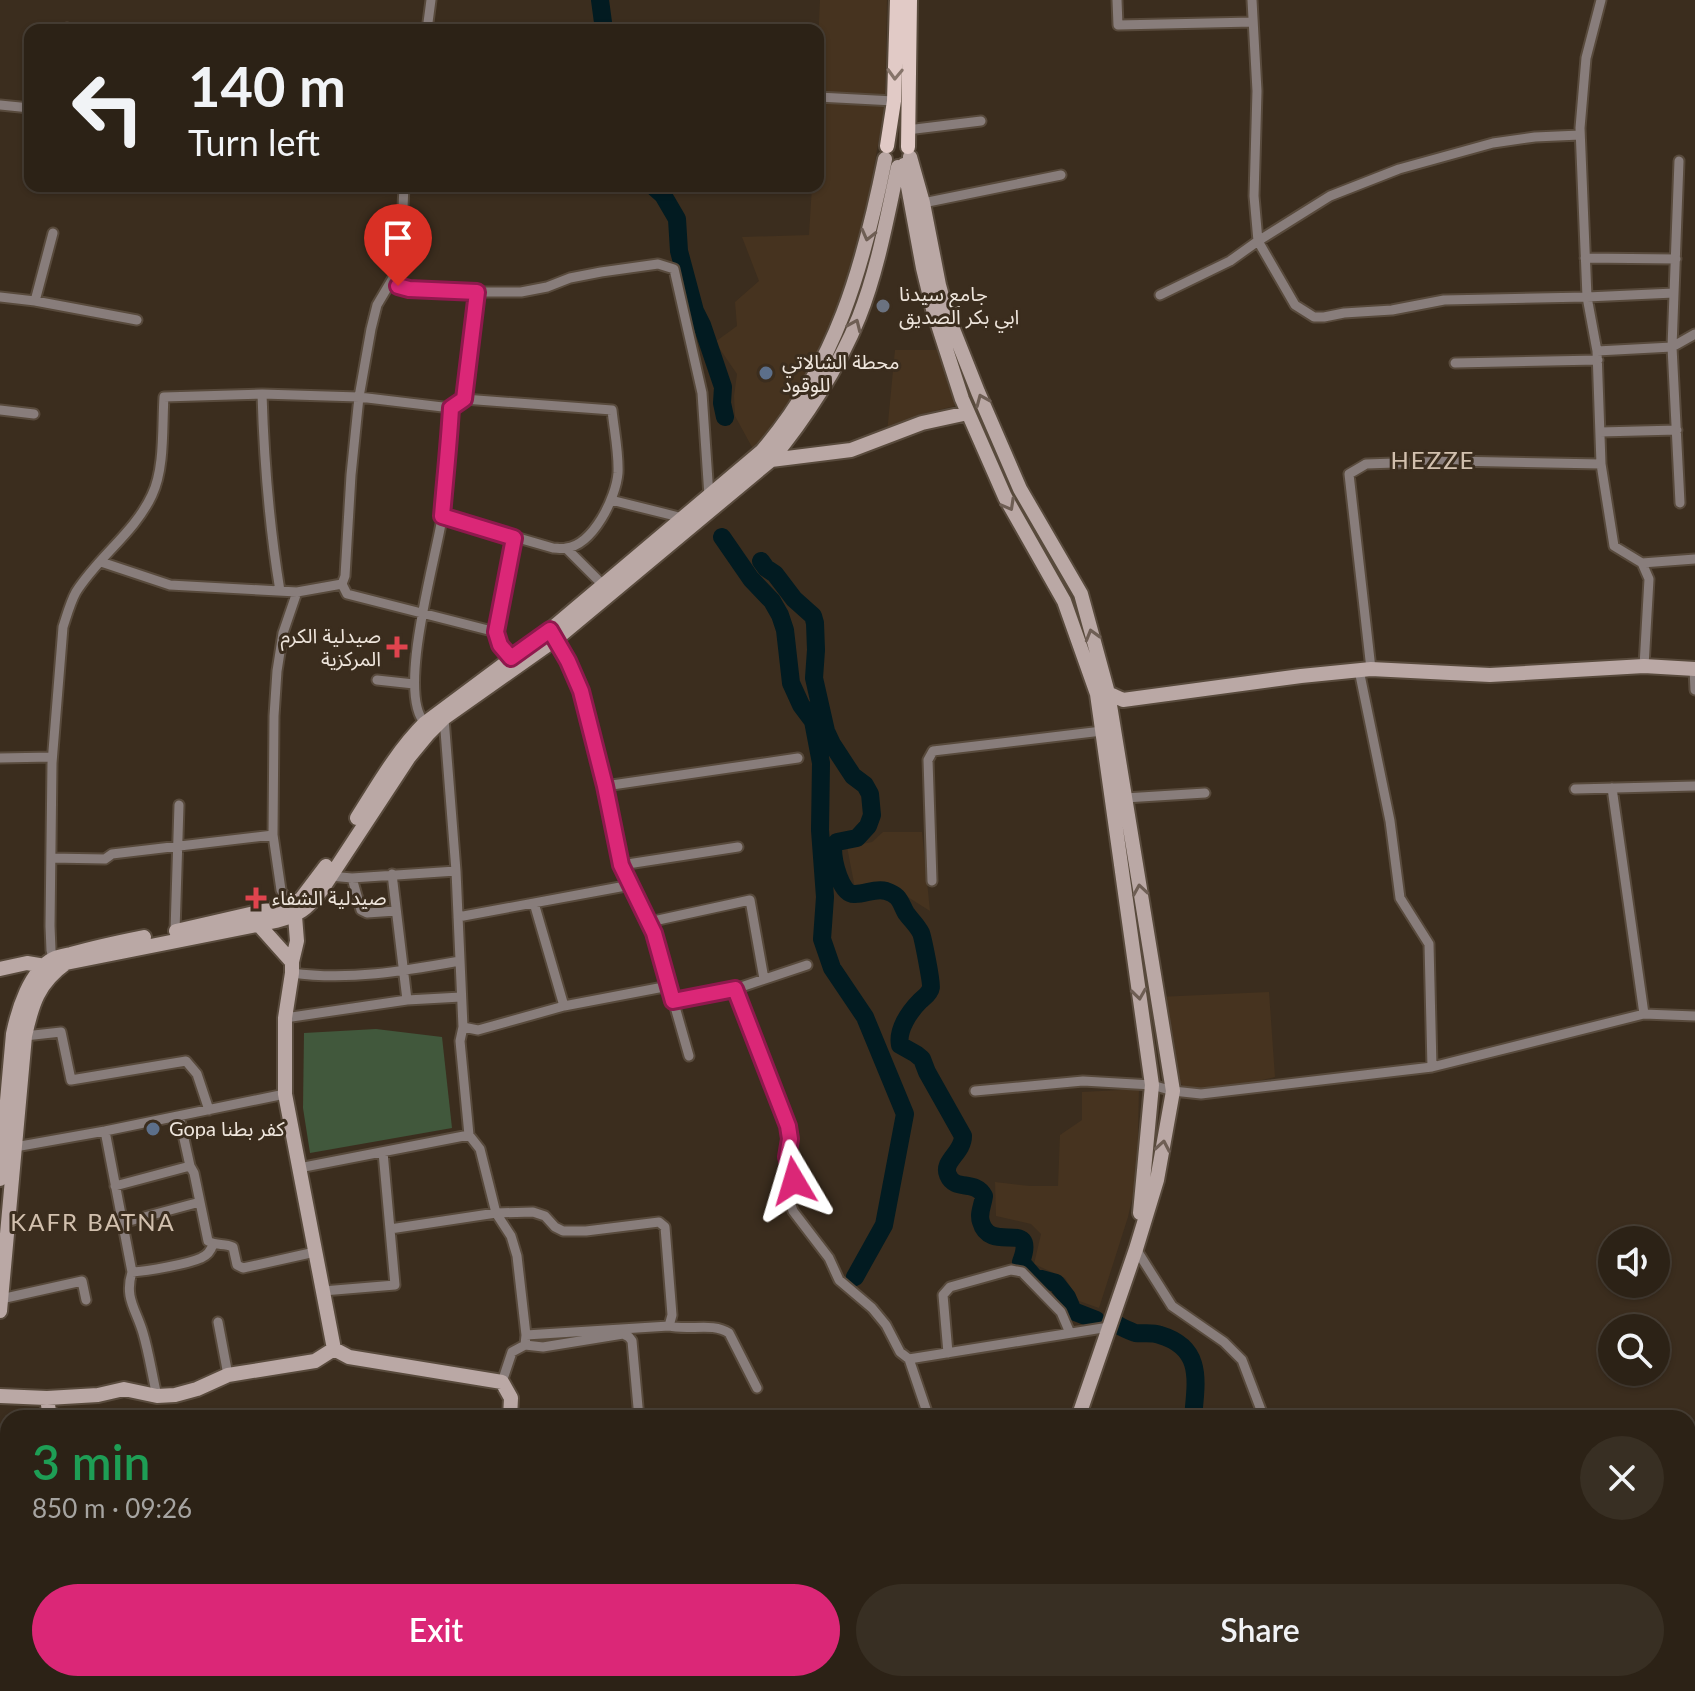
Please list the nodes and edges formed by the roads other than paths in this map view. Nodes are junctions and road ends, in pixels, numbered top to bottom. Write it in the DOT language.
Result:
graph roads {
  1 [pos="431,0"];
  2 [pos="897,0"];
  3 [pos="910,0"];
  4 [pos="1117,0"];
  5 [pos="1252,0"];
  6 [pos="1601,0"];
  7 [pos="1253,22"];
  8 [pos="428,24"];
  9 [pos="824,97"];
  10 [pos="894,101"];
  11 [pos="0,105"];
  12 [pos="24,107"];
  13 [pos="981,121"];
  14 [pos="907,130"];
  15 [pos="1580,135"];
  16 [pos="899,157"];
  17 [pos="1679,161"];
  18 [pos="1061,175"];
  19 [pos="404,192"];
  20 [pos="923,203"];
  21 [pos="53,233"];
  22 [pos="1258,241"];
  23 [pos="1585,258"];
  24 [pos="1676,259"];
  25 [pos="391,282"];
  26 [pos="477,292"];
  27 [pos="1674,293"];
  28 [pos="1160,295"];
  29 [pos="0,297"];
  30 [pos="1587,297"];
  31 [pos="35,301"];
  32 [pos="137,320"];
  33 [pos="1695,334"];
  34 [pos="1672,347"];
  35 [pos="1597,356"];
  36 [pos="1455,363"];
  37 [pos="262,394"];
  38 [pos="359,397"];
  39 [pos="464,399"];
  40 [pos="451,408"];
  41 [pos="0,410"];
  42 [pos="968,413"];
  43 [pos="34,414"];
  44 [pos="1677,430"];
  45 [pos="1600,432"];
  46 [pos="771,460"];
  47 [pos="1601,464"];
  48 [pos="709,496"];
  49 [pos="611,500"];
  50 [pos="1680,503"];
  51 [pos="442,516"];
  52 [pos="683,518"];
  53 [pos="514,538"];
  54 [pos="566,548"];
  55 [pos="1695,559"];
  56 [pos="101,562"];
  57 [pos="1642,563"];
  58 [pos="342,584"];
  59 [pos="603,585"];
  60 [pos="280,591"];
  61 [pos="297,592"];
  62 [pos="422,612"];
  63 [pos="496,632"];
  64 [pos="553,634"];
  65 [pos="511,658"];
  66 [pos="1644,666"];
  67 [pos="1694,669"];
  68 [pos="1365,670"];
  69 [pos="377,680"];
  70 [pos="414,684"];
  71 [pos="1695,690"];
  72 [pos="1102,694"];
  73 [pos="1123,700"];
  74 [pos="1105,712"];
  75 [pos="441,715"];
  76 [pos="425,723"];
  77 [pos="1102,731"];
  78 [pos="52,757"];
  79 [pos="0,758"];
  80 [pos="798,758"];
  81 [pos="605,786"];
  82 [pos="1695,786"];
  83 [pos="1612,788"];
  84 [pos="1575,789"];
  85 [pos="1205,793"];
  86 [pos="1125,798"];
  87 [pos="179,805"];
  88 [pos="273,835"];
  89 [pos="178,845"];
  90 [pos="738,847"];
  91 [pos="51,858"];
  92 [pos="621,865"];
  93 [pos="456,871"];
  94 [pos="392,874"];
  95 [pos="330,876"];
  96 [pos="352,878"];
  97 [pos="932,881"];
  98 [pos="631,885"];
  99 [pos="534,903"];
  100 [pos="292,910"];
  101 [pos="396,911"];
  102 [pos="458,917"];
  103 [pos="649,922"];
  104 [pos="258,924"];
  105 [pos="175,931"];
  106 [pos="460,961"];
  107 [pos="49,962"];
  108 [pos="807,965"];
  109 [pos="292,967"];
  110 [pos="0,969"];
  111 [pos="404,971"];
  112 [pos="764,979"];
  113 [pos="669,986"];
  114 [pos="735,989"];
  115 [pos="461,997"];
  116 [pos="407,1000"];
  117 [pos="673,1001"];
  118 [pos="564,1006"];
  119 [pos="1644,1014"];
  120 [pos="1695,1016"];
  121 [pos="285,1018"];
  122 [pos="463,1027"];
  123 [pos="25,1036"];
  124 [pos="689,1056"];
  125 [pos="1432,1067"];
  126 [pos="1152,1085"];
  127 [pos="975,1091"];
  128 [pos="1173,1091"];
  129 [pos="285,1094"];
  130 [pos="209,1110"];
  131 [pos="179,1116"];
  132 [pos="105,1131"];
  133 [pos="469,1135"];
  134 [pos="15,1147"];
  135 [pos="383,1152"];
  136 [pos="190,1166"];
  137 [pos="299,1168"];
  138 [pos="0,1179"];
  139 [pos="115,1186"];
  140 [pos="200,1202"];
  141 [pos="496,1213"];
  142 [pos="122,1223"];
  143 [pos="390,1229"];
  144 [pos="213,1244"];
  145 [pos="1136,1249"];
  146 [pos="315,1252"];
  147 [pos="132,1272"];
  148 [pos="323,1291"];
  149 [pos="1,1299"];
  150 [pos="86,1300"];
  151 [pos="0,1311"];
  152 [pos="218,1322"];
  153 [pos="669,1326"];
  154 [pos="1109,1327"];
  155 [pos="1070,1333"];
  156 [pos="526,1340"];
  157 [pos="334,1349"];
  158 [pos="948,1353"];
  159 [pos="909,1359"];
  160 [pos="228,1375"];
  161 [pos="502,1382"];
  162 [pos="757,1388"];
  163 [pos="0,1396"];
  164 [pos="157,1396"];
  165 [pos="47,1398"];
  166 [pos="49,1410"];
  167 [pos="510,1410"];
  168 [pos="638,1410"];
  169 [pos="926,1410"];
  170 [pos="1081,1410"];
  171 [pos="1261,1410"];
  1 -- 8 [label="street"];
  2 -- 10 [label="main road, one-way"];
  3 -- 14 [label="main road"];
  4 -- 7 [label="street"];
  5 -- 7 [label="street"];
  6 -- 15 [label="street"];
  7 -- 22 [label="street"];
  9 -- 10 [label="street"];
  10 -- 16 [label="main road"];
  11 -- 12 [label="street"];
  13 -- 14 [label="street"];
  14 -- 16 [label="main road"];
  15 -- 22 [label="street"];
  15 -- 23 [label="street"];
  16 -- 20 [label="main road"];
  16 -- 42 [label="main road"];
  46 -- 16 [label="main road, one-way"];
  16 -- 48 [label="main road, one-way"];
  17 -- 24 [label="street"];
  18 -- 20 [label="street"];
  19 -- 25 [label="street"];
  72 -- 20 [label="main road, one-way"];
  21 -- 31 [label="street"];
  22 -- 28 [label="street"];
  22 -- 30 [label="street"];
  23 -- 24 [label="street"];
  23 -- 30 [label="street"];
  24 -- 27 [label="street"];
  25 -- 26 [label="street"];
  25 -- 38 [label="street"];
  26 -- 39 [label="street"];
  26 -- 48 [label="street"];
  27 -- 30 [label="street"];
  27 -- 34 [label="street"];
  29 -- 31 [label="street"];
  30 -- 35 [label="street"];
  31 -- 32 [label="street"];
  33 -- 34 [label="street"];
  34 -- 35 [label="street"];
  34 -- 44 [label="street"];
  35 -- 36 [label="street"];
  35 -- 45 [label="street"];
  37 -- 38 [label="street"];
  37 -- 56 [label="street"];
  37 -- 60 [label="street"];
  38 -- 40 [label="street"];
  38 -- 58 [label="street"];
  39 -- 40 [label="street"];
  39 -- 49 [label="street"];
  40 -- 51 [label="street"];
  41 -- 43 [label="street"];
  42 -- 46 [label="main road"];
  42 -- 72 [label="main road, one-way"];
  44 -- 45 [label="street"];
  44 -- 50 [label="street"];
  45 -- 47 [label="street"];
  46 -- 64 [label="main road"];
  47 -- 57 [label="street"];
  47 -- 68 [label="street"];
  48 -- 52 [label="main road"];
  49 -- 52 [label="street"];
  49 -- 54 [label="street"];
  51 -- 53 [label="street"];
  51 -- 62 [label="street"];
  52 -- 59 [label="main road"];
  53 -- 54 [label="street"];
  53 -- 63 [label="street"];
  54 -- 59 [label="street"];
  55 -- 57 [label="street"];
  56 -- 60 [label="street"];
  56 -- 78 [label="street"];
  57 -- 66 [label="street"];
  58 -- 61 [label="street"];
  58 -- 62 [label="street"];
  59 -- 64 [label="main road"];
  60 -- 61 [label="street"];
  61 -- 88 [label="street"];
  62 -- 63 [label="street"];
  62 -- 70 [label="street"];
  63 -- 65 [label="street"];
  64 -- 65 [label="main road"];
  64 -- 75 [label="main road"];
  64 -- 81 [label="street"];
  65 -- 75 [label="main road"];
  66 -- 67 [label="main road"];
  66 -- 68 [label="main road"];
  67 -- 71 [label="street"];
  68 -- 73 [label="main road"];
  68 -- 125 [label="street"];
  69 -- 70 [label="street"];
  70 -- 76 [label="street"];
  72 -- 73 [label="main road"];
  72 -- 74 [label="main road"];
  73 -- 74 [label="main road"];
  74 -- 77 [label="main road"];
  74 -- 86 [label="main road"];
  75 -- 76 [label="main road"];
  75 -- 93 [label="street"];
  75 -- 95 [label="main road"];
  76 -- 100 [label="main road"];
  77 -- 97 [label="street"];
  77 -- 126 [label="main road, one-way"];
  78 -- 79 [label="street"];
  78 -- 91 [label="street"];
  80 -- 81 [label="street"];
  81 -- 92 [label="street"];
  82 -- 83 [label="street"];
  83 -- 84 [label="street"];
  83 -- 119 [label="street"];
  85 -- 86 [label="street"];
  128 -- 86 [label="main road, one-way"];
  87 -- 89 [label="street"];
  88 -- 89 [label="street"];
  88 -- 100 [label="street"];
  89 -- 91 [label="street"];
  89 -- 105 [label="street"];
  90 -- 92 [label="street"];
  91 -- 107 [label="street"];
  92 -- 98 [label="street"];
  93 -- 94 [label="street"];
  93 -- 102 [label="street"];
  94 -- 96 [label="street"];
  94 -- 101 [label="street"];
  95 -- 96 [label="street"];
  95 -- 100 [label="main road"];
  96 -- 101 [label="street"];
  98 -- 99 [label="street"];
  98 -- 103 [label="street"];
  99 -- 102 [label="street"];
  99 -- 118 [label="street"];
  100 -- 104 [label="main road"];
  100 -- 105 [label="main road"];
  100 -- 109 [label="main road"];
  101 -- 111 [label="street"];
  102 -- 106 [label="street"];
  103 -- 112 [label="street"];
  103 -- 113 [label="street"];
  104 -- 109 [label="main road"];
  104 -- 123 [label="main road"];
  105 -- 107 [label="main road"];
  106 -- 111 [label="street"];
  106 -- 115 [label="street"];
  107 -- 110 [label="main road"];
  107 -- 138 [label="main road"];
  108 -- 112 [label="street"];
  109 -- 111 [label="street"];
  109 -- 121 [label="main road"];
  111 -- 116 [label="street"];
  112 -- 114 [label="street"];
  113 -- 117 [label="street"];
  113 -- 118 [label="street"];
  114 -- 117 [label="street"];
  114 -- 159 [label="street"];
  115 -- 116 [label="street"];
  115 -- 122 [label="street"];
  116 -- 121 [label="street"];
  117 -- 124 [label="street"];
  118 -- 122 [label="street"];
  119 -- 120 [label="street"];
  119 -- 125 [label="street"];
  121 -- 129 [label="main road"];
  122 -- 133 [label="street"];
  123 -- 130 [label="street"];
  123 -- 134 [label="main road"];
  125 -- 128 [label="street"];
  126 -- 127 [label="street"];
  126 -- 128 [label="street"];
  126 -- 145 [label="main road"];
  145 -- 128 [label="main road, one-way"];
  129 -- 130 [label="street"];
  129 -- 137 [label="main road"];
  130 -- 131 [label="street"];
  131 -- 132 [label="street"];
  131 -- 136 [label="street"];
  132 -- 134 [label="street"];
  132 -- 139 [label="street"];
  133 -- 135 [label="street"];
  133 -- 141 [label="street"];
  134 -- 149 [label="main road"];
  135 -- 137 [label="street"];
  135 -- 143 [label="street"];
  136 -- 139 [label="street"];
  136 -- 140 [label="street"];
  137 -- 146 [label="main road"];
  139 -- 142 [label="street"];
  140 -- 142 [label="street"];
  140 -- 144 [label="street"];
  141 -- 143 [label="street"];
  141 -- 153 [label="street"];
  141 -- 156 [label="street"];
  142 -- 147 [label="street"];
  143 -- 148 [label="street"];
  144 -- 146 [label="street"];
  144 -- 147 [label="street"];
  145 -- 154 [label="main road"];
  145 -- 171 [label="street"];
  146 -- 148 [label="main road"];
  147 -- 164 [label="street"];
  148 -- 157 [label="main road"];
  149 -- 150 [label="street"];
  149 -- 151 [label="main road"];
  152 -- 160 [label="street"];
  153 -- 156 [label="street"];
  153 -- 162 [label="street"];
  154 -- 155 [label="street"];
  154 -- 170 [label="main road"];
  155 -- 158 [label="street"];
  155 -- 158 [label="street"];
  156 -- 161 [label="street"];
  156 -- 168 [label="street"];
  157 -- 160 [label="main road"];
  157 -- 161 [label="main road"];
  158 -- 159 [label="street"];
  159 -- 169 [label="street"];
  160 -- 164 [label="main road"];
  161 -- 167 [label="main road"];
  163 -- 165 [label="main road"];
  164 -- 165 [label="main road"];
  165 -- 166 [label="main road"];
}
